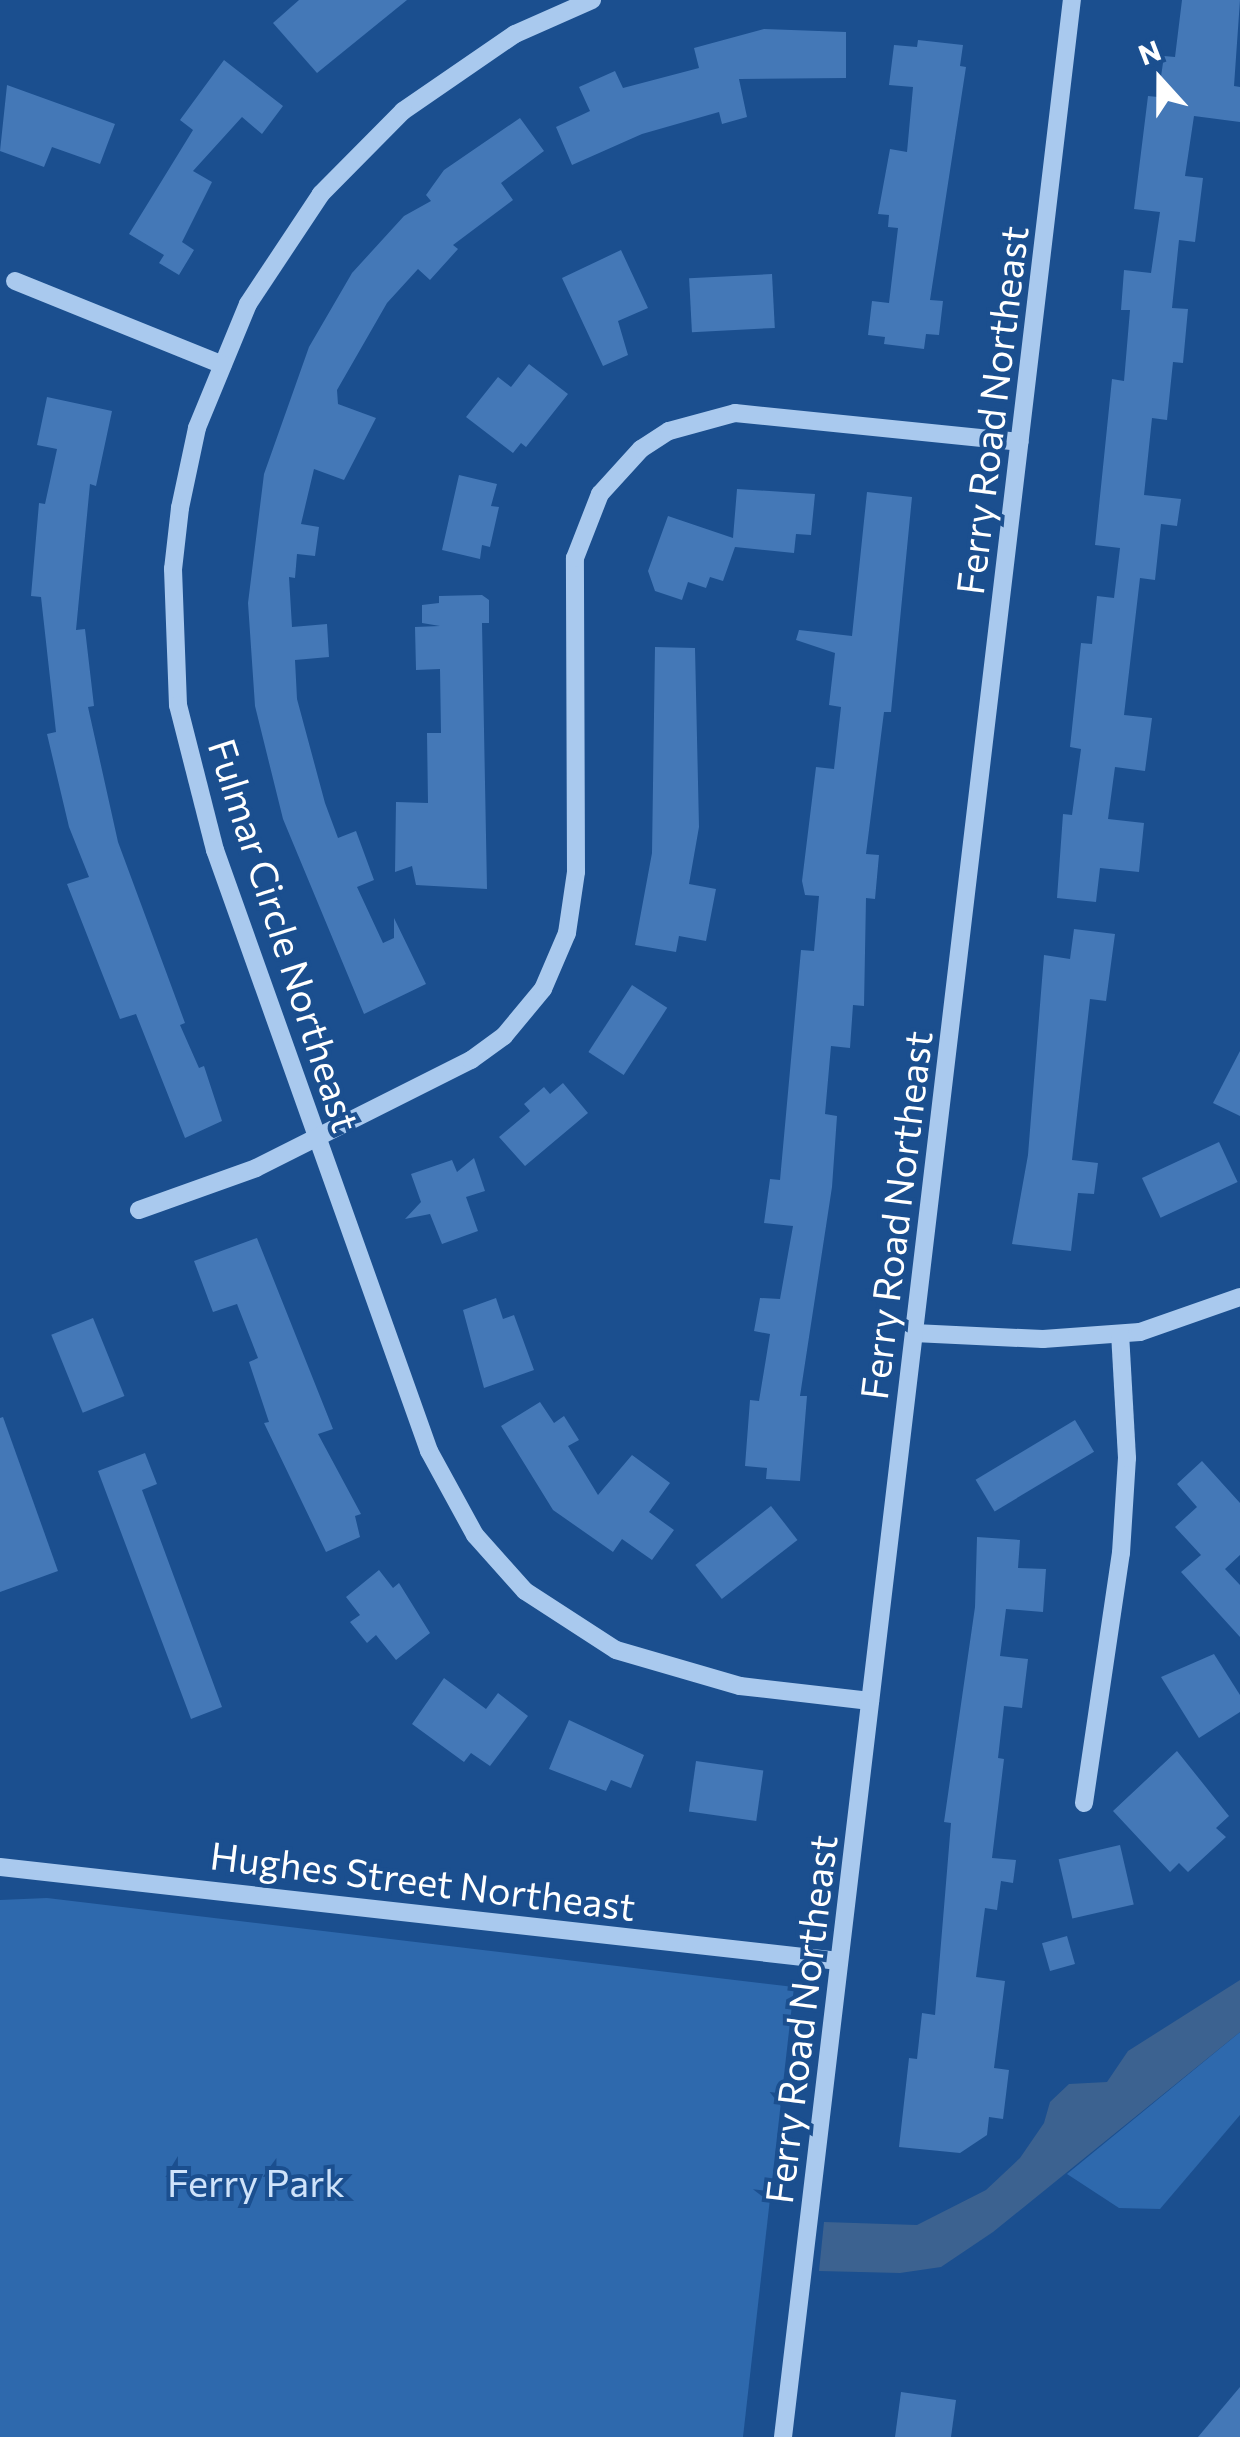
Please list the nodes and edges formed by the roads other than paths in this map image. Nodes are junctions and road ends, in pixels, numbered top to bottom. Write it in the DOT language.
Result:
graph roads {
  1 [pos="592,0"];
  2 [pos="1072,0"];
  3 [pos="15,280"];
  4 [pos="224,365"];
  5 [pos="1020,442"];
  6 [pos="317,1136"];
  7 [pos="140,1210"];
  8 [pos="1240,1297"];
  9 [pos="914,1334"];
  10 [pos="1120,1334"];
  11 [pos="870,1701"];
  12 [pos="1084,1803"];
  13 [pos="0,1868"];
  14 [pos="839,1961"];
  15 [pos="784,2437"];
  1 -- 4 [label="street, Fulmar Circle Northeast"];
  2 -- 5 [label="street, Ferry Road Northeast"];
  3 -- 4 [label="street"];
  4 -- 6 [label="street, Fulmar Circle Northeast"];
  5 -- 6 [label="street"];
  5 -- 9 [label="street, Ferry Road Northeast"];
  6 -- 7 [label="street"];
  6 -- 11 [label="street, Fulmar Circle Northeast"];
  8 -- 10 [label="street"];
  9 -- 10 [label="street"];
  9 -- 11 [label="street, Ferry Road Northeast"];
  10 -- 12 [label="street"];
  11 -- 14 [label="street, Ferry Road Northeast"];
  13 -- 14 [label="street, Hughes Street Northeast"];
  14 -- 15 [label="street, Ferry Road Northeast"];
}
